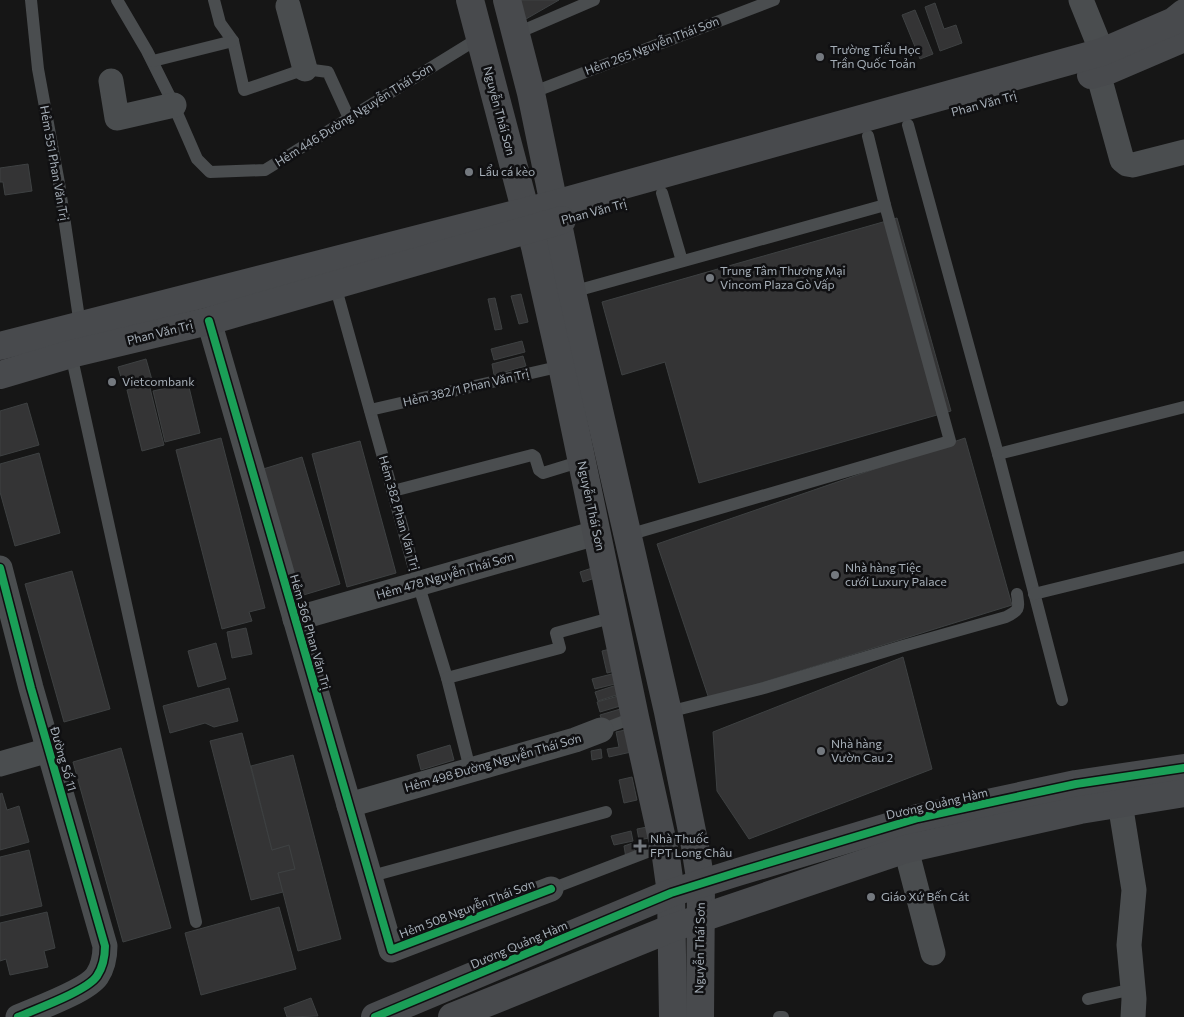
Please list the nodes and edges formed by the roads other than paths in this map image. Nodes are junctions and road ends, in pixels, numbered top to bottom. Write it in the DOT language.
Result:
graph roads {
  1 [pos="31,0"];
  2 [pos="117,0"];
  3 [pos="214,0"];
  4 [pos="470,0"];
  5 [pos="506,0"];
  6 [pos="594,0"];
  7 [pos="774,0"];
  8 [pos="1081,0"];
  9 [pos="288,6"];
  10 [pos="1184,12"];
  11 [pos="516,34"];
  12 [pos="479,38"];
  13 [pos="1184,38"];
  14 [pos="233,41"];
  15 [pos="153,61"];
  16 [pos="1100,62"];
  17 [pos="305,69"];
  18 [pos="111,81"];
  19 [pos="531,93"];
  20 [pos="174,105"];
  21 [pos="906,116"];
  22 [pos="349,118"];
  23 [pos="868,136"];
  24 [pos="1184,152"];
  25 [pos="662,193"];
  26 [pos="885,205"];
  27 [pos="556,213"];
  28 [pos="528,220"];
  29 [pos="682,261"];
  30 [pos="335,285"];
  31 [pos="572,292"];
  32 [pos="209,321"];
  33 [pos="80,325"];
  34 [pos="0,346"];
  35 [pos="71,354"];
  36 [pos="562,366"];
  37 [pos="0,375"];
  38 [pos="1184,407"];
  39 [pos="370,410"];
  40 [pos="998,454"];
  41 [pos="582,461"];
  42 [pos="393,491"];
  43 [pos="596,533"];
  44 [pos="628,535"];
  45 [pos="1184,557"];
  46 [pos="1,576"];
  47 [pos="418,584"];
  48 [pos="1017,594"];
  49 [pos="1034,594"];
  50 [pos="614,617"];
  51 [pos="295,619"];
  52 [pos="447,678"];
  53 [pos="1062,700"];
  54 [pos="668,712"];
  55 [pos="635,717"];
  56 [pos="600,730"];
  57 [pos="49,750"];
  58 [pos="0,764"];
  59 [pos="1184,768"];
  60 [pos="470,769"];
  61 [pos="1184,793"];
  62 [pos="1120,803"];
  63 [pos="349,805"];
  64 [pos="606,812"];
  65 [pos="663,846"];
  66 [pos="906,849"];
  67 [pos="368,877"];
  68 [pos="701,884"];
  69 [pos="551,889"];
  70 [pos="671,893"];
  71 [pos="700,918"];
  72 [pos="196,922"];
  73 [pos="672,928"];
  74 [pos="391,950"];
  75 [pos="932,953"];
  76 [pos="1133,989"];
  77 [pos="1088,999"];
  78 [pos="18,1017"];
  79 [pos="375,1017"];
  80 [pos="452,1017"];
  81 [pos="673,1017"];
  82 [pos="700,1017"];
  83 [pos="778,1017"];
  84 [pos="783,1017"];
  85 [pos="1133,1017"];
  1 -- 33 [label="lane, Hẻm 551 Phan Văn Trị"];
  2 -- 15 [label="lane, Hẻm 446 Đường Nguyễn Thái Sơn"];
  3 -- 14 [label="lane"];
  4 -- 12 [label="main road, Nguyễn Thái Sơn"];
  5 -- 11 [label="main road, Nguyễn Thái Sơn"];
  6 -- 11 [label="lane"];
  7 -- 19 [label="lane, Hẻm 265 Nguyễn Thái Sơn"];
  8 -- 16 [label="street"];
  9 -- 17 [label="street"];
  10 -- 16 [label="main road, Phan Văn Trị"];
  11 -- 19 [label="main road, Nguyễn Thái Sơn"];
  12 -- 22 [label="lane, Hẻm 446 Đường Nguyễn Thái Sơn"];
  12 -- 28 [label="main road, Nguyễn Thái Sơn"];
  13 -- 16 [label="main road, Phan Văn Trị"];
  14 -- 15 [label="lane"];
  14 -- 17 [label="lane"];
  15 -- 20 [label="lane, Hẻm 446 Đường Nguyễn Thái Sơn"];
  16 -- 21 [label="main road, Phan Văn Trị"];
  16 -- 24 [label="street"];
  17 -- 22 [label="lane"];
  18 -- 20 [label="street"];
  19 -- 27 [label="main road, Nguyễn Thái Sơn"];
  20 -- 22 [label="lane, Hẻm 446 Đường Nguyễn Thái Sơn"];
  21 -- 23 [label="main road, Phan Văn Trị"];
  21 -- 27 [label="main road, Phan Văn Trị"];
  21 -- 40 [label="lane"];
  23 -- 25 [label="main road, Phan Văn Trị"];
  23 -- 26 [label="lane"];
  25 -- 27 [label="main road, Phan Văn Trị"];
  25 -- 29 [label="lane"];
  26 -- 29 [label="lane"];
  26 -- 44 [label="lane"];
  27 -- 28 [label="main road, Phan Văn Trị"];
  27 -- 31 [label="main road, Nguyễn Thái Sơn"];
  28 -- 30 [label="main road, Phan Văn Trị"];
  28 -- 33 [label="main road"];
  28 -- 36 [label="main road, Nguyễn Thái Sơn"];
  29 -- 31 [label="lane"];
  30 -- 32 [label="main road, Phan Văn Trị"];
  30 -- 39 [label="lane, Hẻm 382 Phan Văn Trị"];
  31 -- 44 [label="main road, Nguyễn Thái Sơn"];
  32 -- 35 [label="main road, Phan Văn Trị"];
  32 -- 51 [label="street, Hẻm 366 Phan Văn Trị"];
  33 -- 34 [label="main road"];
  33 -- 35 [label="main road"];
  35 -- 37 [label="main road, Phan Văn Trị"];
  35 -- 72 [label="lane"];
  36 -- 39 [label="lane, Hẻm 382/1 Phan Văn Trị"];
  36 -- 41 [label="main road, Nguyễn Thái Sơn"];
  38 -- 40 [label="lane"];
  39 -- 42 [label="lane, Hẻm 382 Phan Văn Trị"];
  40 -- 49 [label="lane"];
  41 -- 42 [label="lane"];
  41 -- 43 [label="main road, Nguyễn Thái Sơn"];
  42 -- 47 [label="lane, Hẻm 382 Phan Văn Trị"];
  43 -- 47 [label="street, Hẻm 478 Nguyễn Thái Sơn"];
  43 -- 50 [label="main road, Nguyễn Thái Sơn"];
  44 -- 54 [label="main road, Nguyễn Thái Sơn"];
  45 -- 49 [label="lane"];
  46 -- 57 [label="street, Đường Số 11"];
  47 -- 51 [label="street, Hẻm 478 Nguyễn Thái Sơn"];
  47 -- 52 [label="lane, Hẻm 382 Phan Văn Trị"];
  48 -- 54 [label="lane"];
  49 -- 53 [label="lane"];
  50 -- 52 [label="lane"];
  50 -- 55 [label="main road, Nguyễn Thái Sơn"];
  51 -- 63 [label="street, Hẻm 366 Phan Văn Trị"];
  52 -- 60 [label="lane, Hẻm 382 Phan Văn Trị"];
  54 -- 68 [label="main road, Nguyễn Thái Sơn"];
  55 -- 56 [label="lane, Hẻm 498 Đường Nguyễn Thái Sơn"];
  55 -- 65 [label="main road, Nguyễn Thái Sơn"];
  56 -- 60 [label="street, Hẻm 498 Đường Nguyễn Thái Sơn"];
  57 -- 58 [label="street"];
  57 -- 78 [label="street, Đường Số 11"];
  59 -- 68 [label="main road, Dương Quảng Hàm"];
  60 -- 63 [label="street, Hẻm 498 Đường Nguyễn Thái Sơn"];
  61 -- 62 [label="main road"];
  62 -- 66 [label="main road"];
  62 -- 76 [label="street"];
  63 -- 67 [label="street, Hẻm 366 Phan Văn Trị"];
  64 -- 67 [label="lane"];
  65 -- 69 [label="lane, Hẻm 508 Nguyễn Thái Sơn"];
  65 -- 70 [label="main road, Nguyễn Thái Sơn"];
  66 -- 71 [label="main road"];
  66 -- 75 [label="street"];
  67 -- 74 [label="street, Hẻm 366 Phan Văn Trị"];
  68 -- 70 [label="main road, Dương Quảng Hàm"];
  68 -- 71 [label="main road, Nguyễn Thái Sơn"];
  69 -- 74 [label="street, Hẻm 508 Nguyễn Thái Sơn"];
  70 -- 73 [label="main road, Nguyễn Thái Sơn"];
  70 -- 79 [label="main road, Dương Quảng Hàm"];
  71 -- 73 [label="main road"];
  71 -- 82 [label="main road, Nguyễn Thái Sơn"];
  73 -- 80 [label="main road"];
  73 -- 81 [label="main road, Nguyễn Thái Sơn"];
  76 -- 77 [label="lane"];
  76 -- 85 [label="street"];
  83 -- 84 [label="lane"];
}
